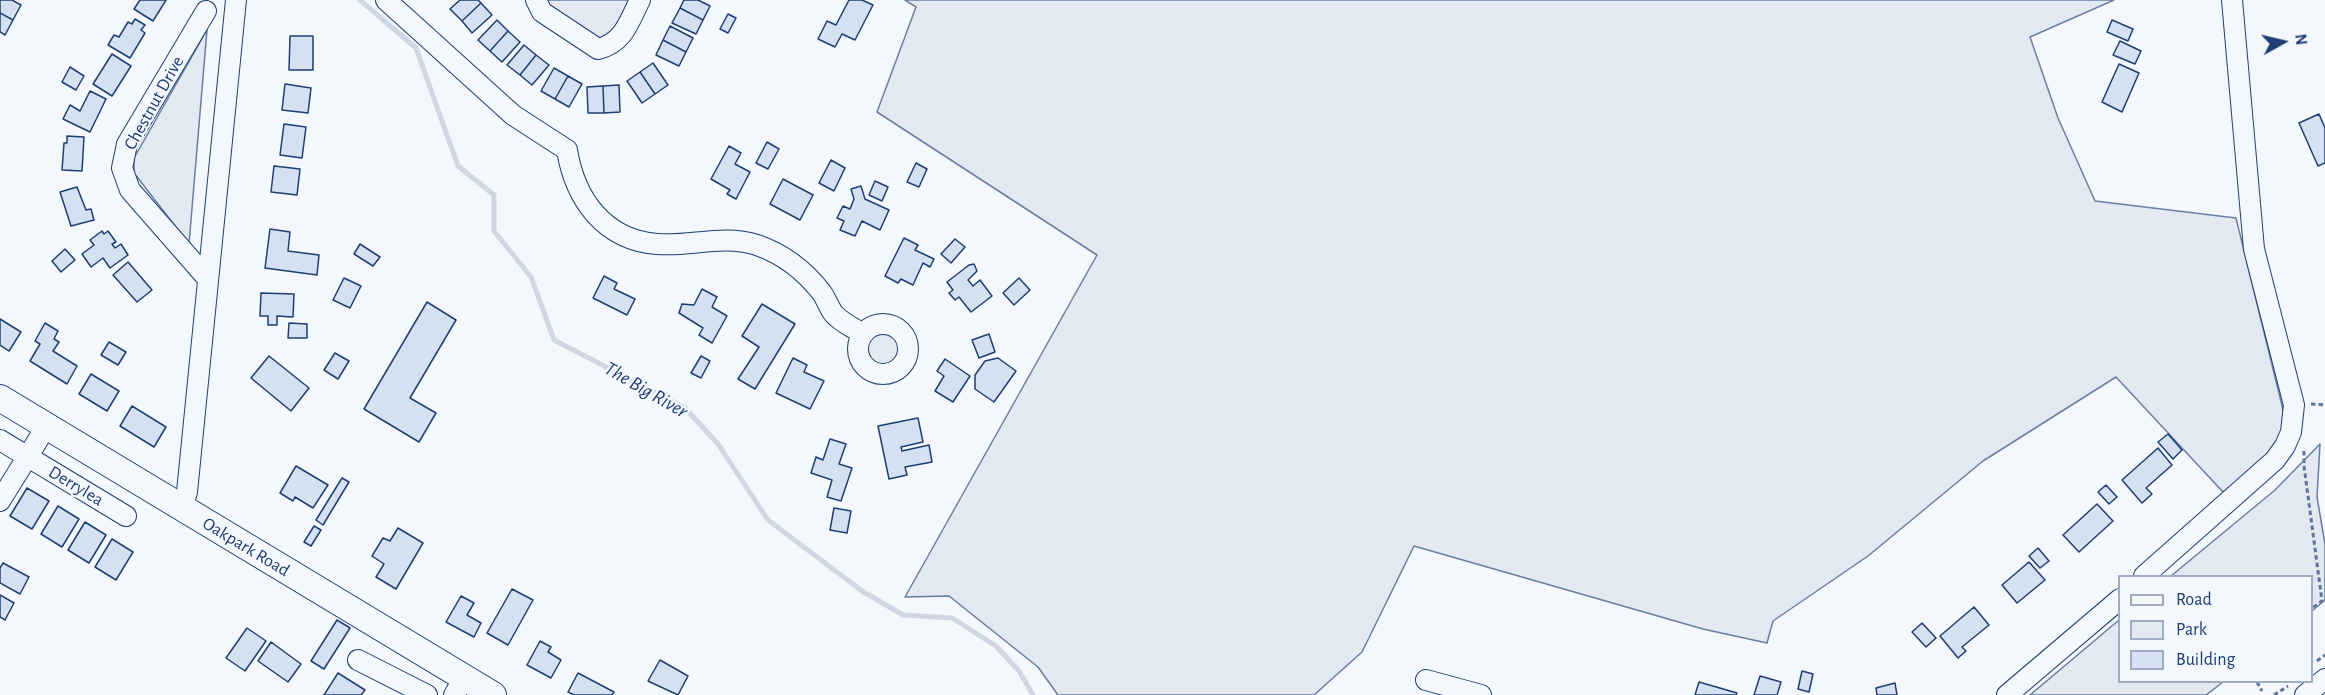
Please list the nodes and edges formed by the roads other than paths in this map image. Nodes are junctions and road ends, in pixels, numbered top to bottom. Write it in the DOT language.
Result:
graph roads {
  1 [pos="236,0"];
  2 [pos="386,0"];
  3 [pos="536,0"];
  4 [pos="640,0"];
  5 [pos="2232,0"];
  6 [pos="206,10"];
  7 [pos="207,278"];
  8 [pos="863,334"];
  9 [pos="0,398"];
  10 [pos="46,427"];
  11 [pos="0,440"];
  12 [pos="27,456"];
  13 [pos="0,501"];
  14 [pos="182,508"];
  15 [pos="126,516"];
  16 [pos="2145,575"];
  17 [pos="2118,601"];
  18 [pos="358,660"];
  19 [pos="1426,680"];
  20 [pos="2325,680"];
  21 [pos="459,686"];
  22 [pos="427,695"];
  23 [pos="493,695"];
  24 [pos="1481,695"];
  25 [pos="2007,695"];
  26 [pos="2305,695"];
  1 -- 7 [label="street"];
  2 -- 8 [label="street"];
  3 -- 4 [label="street"];
  5 -- 16 [label="street"];
  6 -- 7 [label="street, Chestnut Drive"];
  7 -- 14 [label="street"];
  9 -- 10 [label="main road, Oakpark Road"];
  10 -- 12 [label="street, Derrylea"];
  10 -- 14 [label="main road, Oakpark Road"];
  11 -- 12 [label="street, Derrylea"];
  12 -- 13 [label="street, Derrylea"];
  12 -- 15 [label="street, Derrylea"];
  14 -- 21 [label="main road, Oakpark Road"];
  17 -- 25 [label="street"];
  18 -- 22 [label="street"];
  19 -- 24 [label="street"];
  20 -- 26 [label="street"];
  21 -- 23 [label="main road, Oakpark Road"];
}
